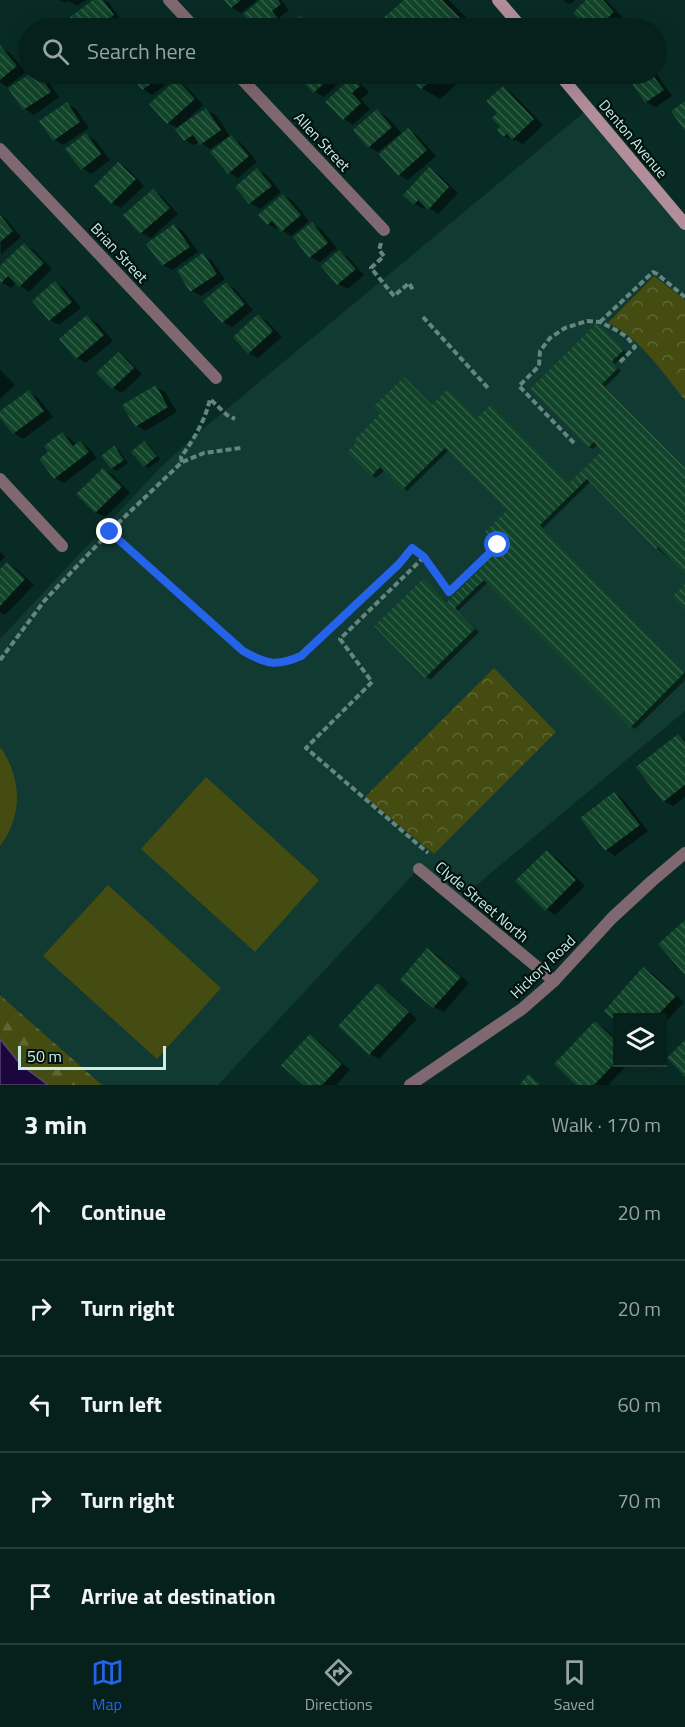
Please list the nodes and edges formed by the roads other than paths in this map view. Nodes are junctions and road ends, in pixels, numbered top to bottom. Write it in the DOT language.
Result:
graph roads {
  1 [pos="169,0"];
  2 [pos="498,0"];
  3 [pos="186,18"];
  4 [pos="513,18"];
  5 [pos="246,84"];
  6 [pos="567,84"];
  7 [pos="0,149"];
  8 [pos="685,224"];
  9 [pos="384,230"];
  10 [pos="216,378"];
  11 [pos="0,479"];
  12 [pos="63,546"];
  13 [pos="685,853"];
  14 [pos="419,869"];
  15 [pos="554,981"];
  16 [pos="410,1085"];
  1 -- 3 [label="street"];
  2 -- 4 [label="street"];
  5 -- 9 [label="street, Allen Street"];
  6 -- 8 [label="street, Denton Avenue"];
  7 -- 10 [label="street, Brian Street"];
  11 -- 12 [label="street"];
  13 -- 15 [label="street, Hickory Road"];
  14 -- 15 [label="street, Clyde Street North"];
  15 -- 16 [label="street, Hickory Road"];
}
